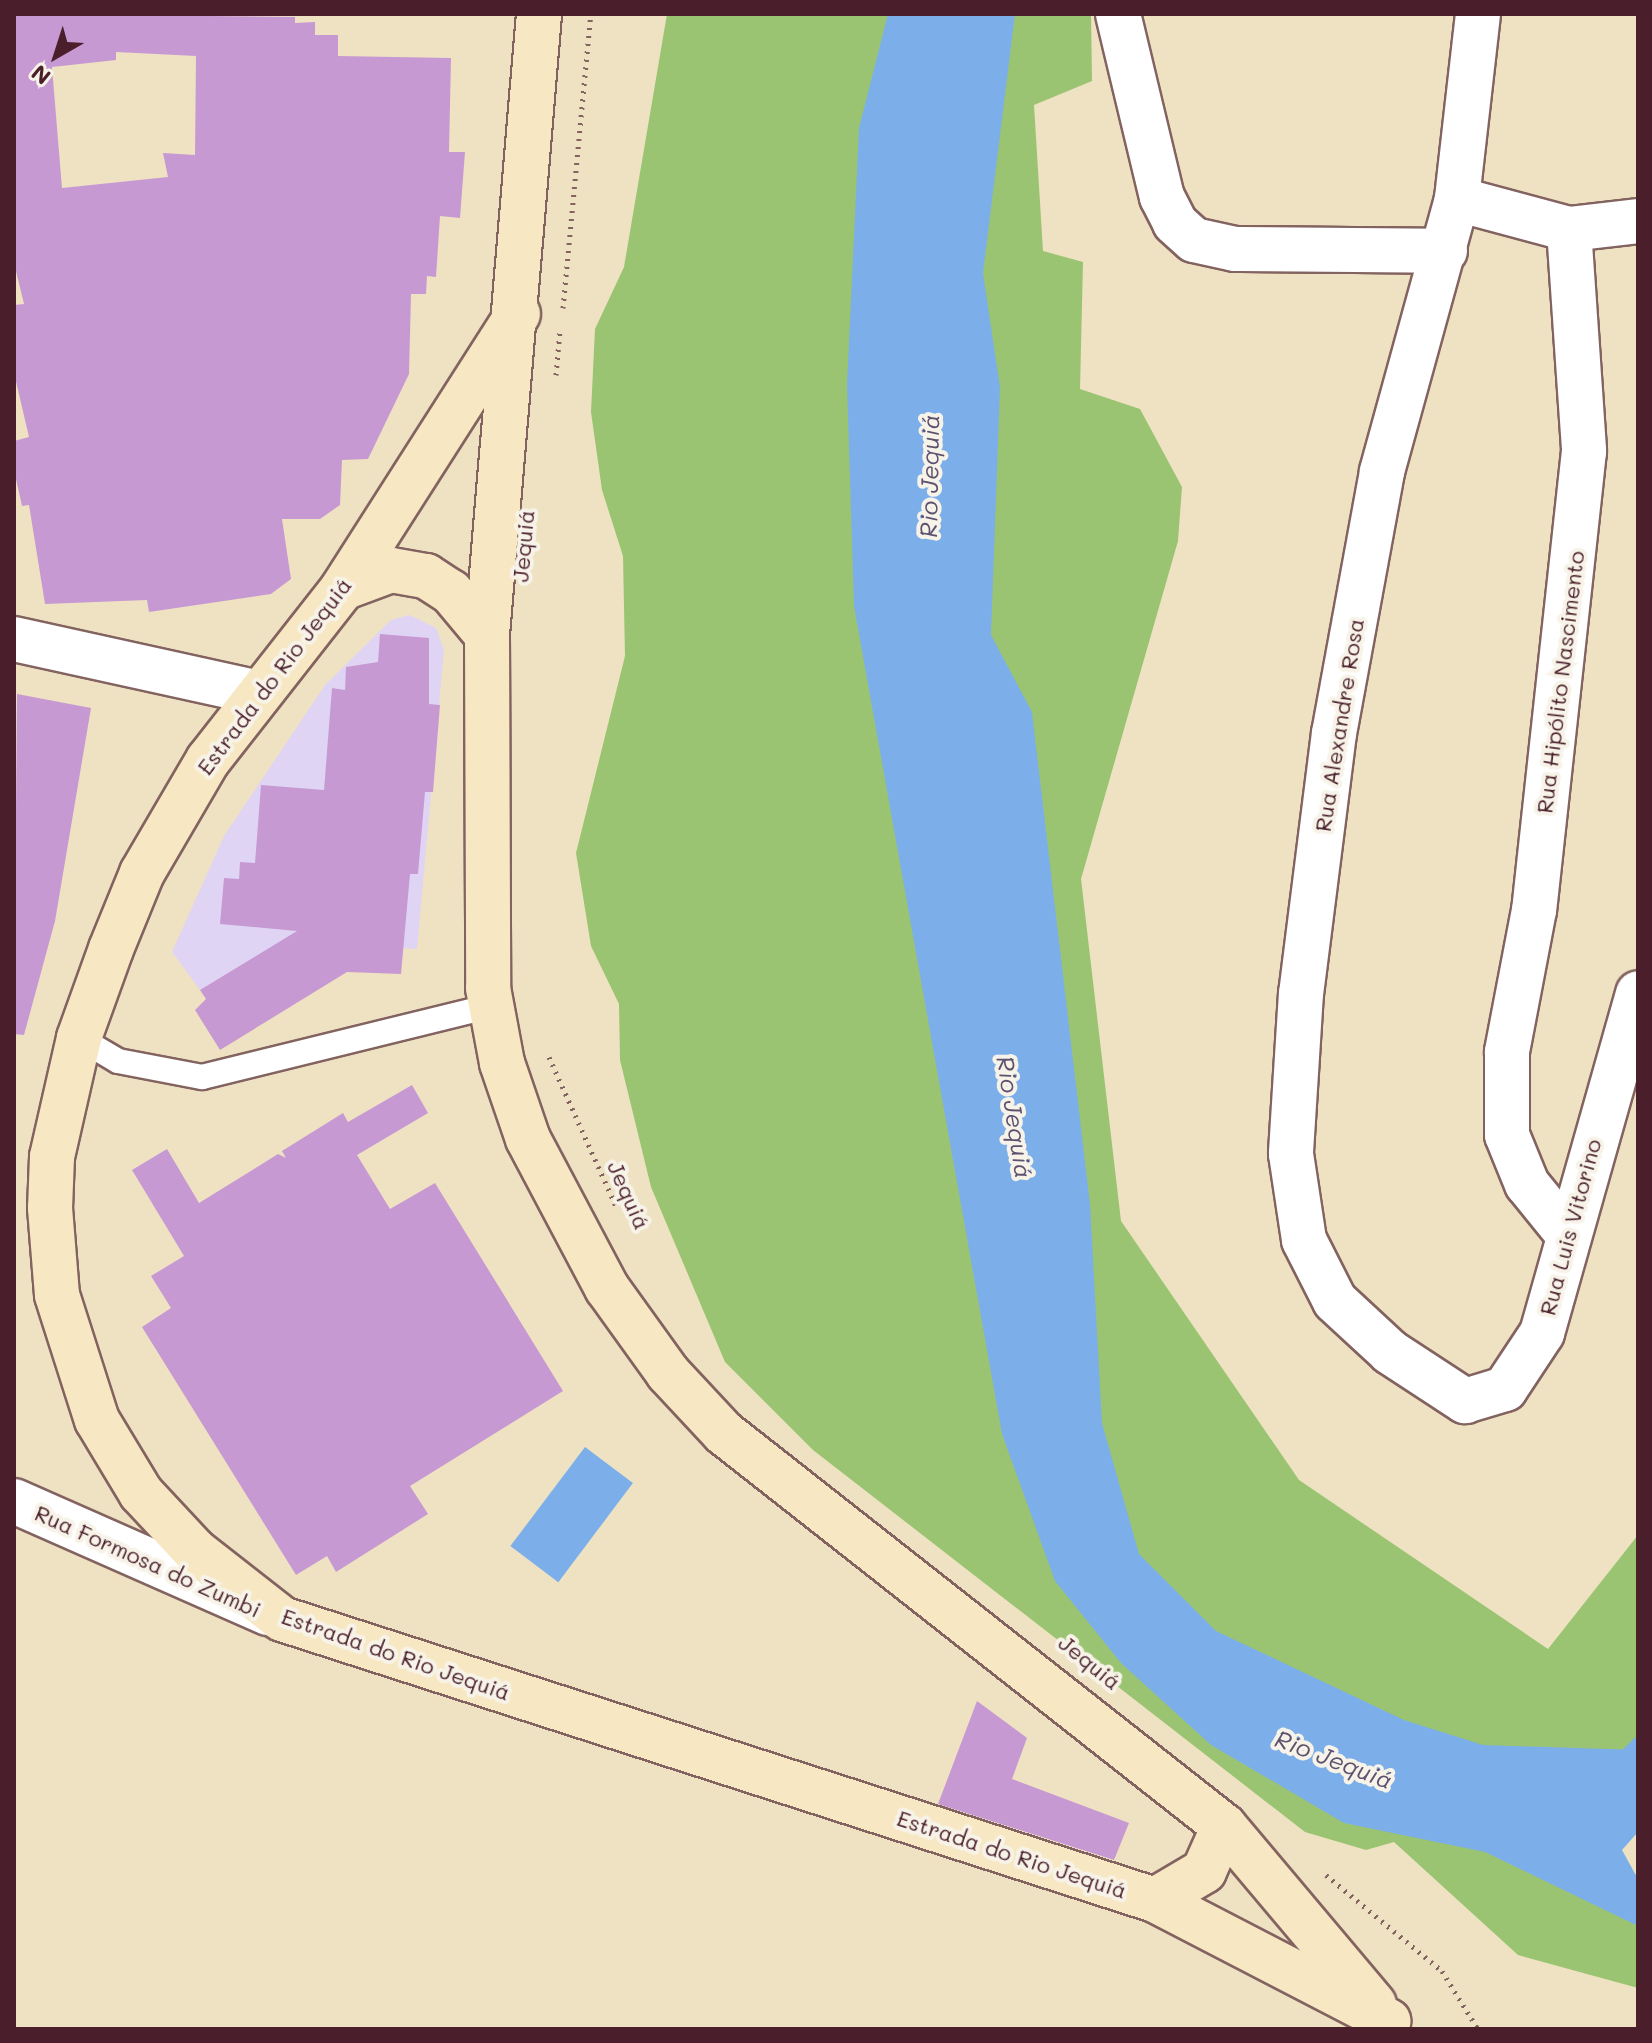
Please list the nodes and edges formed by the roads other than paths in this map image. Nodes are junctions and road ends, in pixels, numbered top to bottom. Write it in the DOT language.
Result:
graph roads {
  1 [pos="539,14"];
  2 [pos="1118,14"];
  3 [pos="1478,14"];
  4 [pos="1457,199"];
  5 [pos="1638,221"];
  6 [pos="1569,229"];
  7 [pos="1445,251"];
  8 [pos="518,314"];
  9 [pos="343,588"];
  10 [pos="487,635"];
  11 [pos="14,639"];
  12 [pos="259,693"];
  13 [pos="1638,993"];
  14 [pos="491,1006"];
  15 [pos="79,1038"];
  16 [pos="1566,1232"];
  17 [pos="1442,1390"];
  18 [pos="14,1501"];
  19 [pos="282,1619"];
  20 [pos="1224,1826"];
  21 [pos="1155,1900"];
  22 [pos="1393,2025"];
  1 -- 8 [label="main road, Estrada do Rio Jequiá"];
  2 -- 7 [label="street"];
  3 -- 4 [label="street, Rua Alexandre Rosa"];
  4 -- 6 [label="street"];
  4 -- 7 [label="street, Rua Alexandre Rosa"];
  5 -- 6 [label="street"];
  6 -- 16 [label="street, Rua Hipólito Nascimento"];
  7 -- 17 [label="street, Rua Alexandre Rosa"];
  8 -- 9 [label="main road, Estrada do Rio Jequiá"];
  8 -- 10 [label="main road, Estrada do Rio Jequiá"];
  9 -- 10 [label="main road"];
  9 -- 12 [label="main road, Estrada do Rio Jequiá"];
  10 -- 14 [label="main road, Estrada do Rio Jequiá"];
  11 -- 12 [label="street"];
  12 -- 15 [label="main road, Estrada do Rio Jequiá"];
  13 -- 16 [label="street, Rua Luis Vitorino"];
  14 -- 15 [label="lane"];
  14 -- 20 [label="main road, Estrada do Rio Jequiá"];
  15 -- 19 [label="main road, Estrada do Rio Jequiá"];
  16 -- 17 [label="street, Rua Luis Vitorino"];
  18 -- 19 [label="street, Rua Formosa do Zumbi"];
  19 -- 21 [label="main road, Estrada do Rio Jequiá"];
  20 -- 21 [label="main road"];
  20 -- 22 [label="main road, Estrada do Rio Jequiá"];
  21 -- 22 [label="main road, Estrada do Rio Jequiá"];
}
